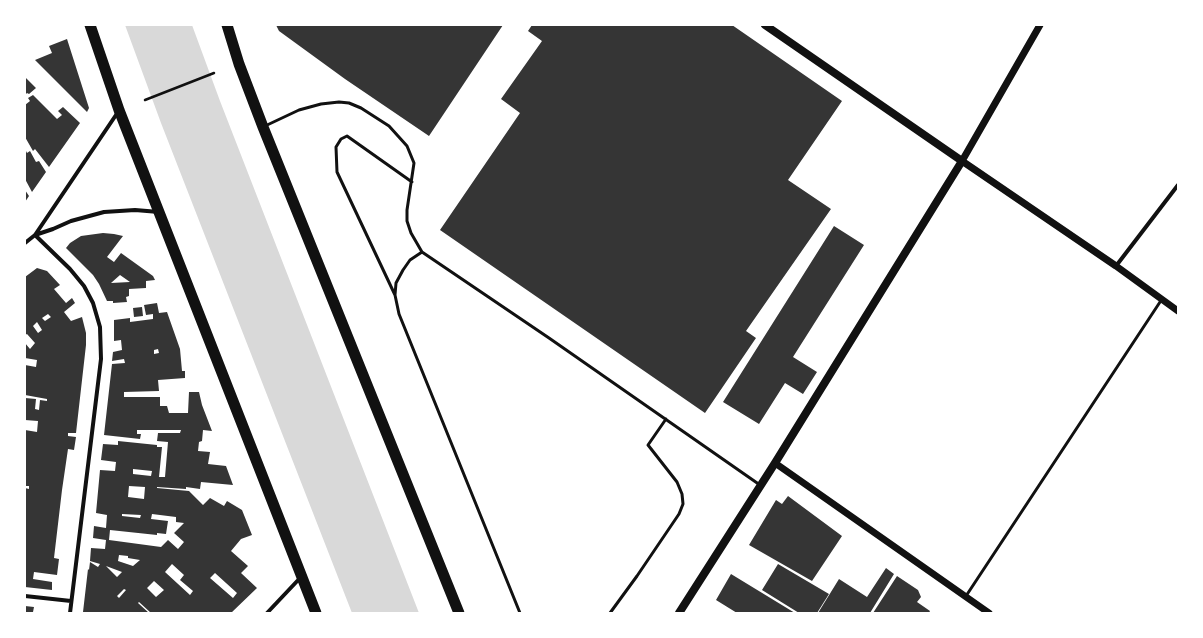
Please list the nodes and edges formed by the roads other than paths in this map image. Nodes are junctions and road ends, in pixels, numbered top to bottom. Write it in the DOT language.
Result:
graph roads {
  1 [pos="90,25"];
  2 [pos="227,25"];
  3 [pos="765,25"];
  4 [pos="1040,25"];
  5 [pos="119,110"];
  6 [pos="263,127"];
  7 [pos="962,161"];
  8 [pos="412,182"];
  9 [pos="1178,185"];
  10 [pos="159,212"];
  11 [pos="35,235"];
  12 [pos="25,243"];
  13 [pos="422,252"];
  14 [pos="1116,266"];
  15 [pos="395,295"];
  16 [pos="1162,299"];
  17 [pos="1178,310"];
  18 [pos="666,419"];
  19 [pos="774,463"];
  20 [pos="760,485"];
  21 [pos="302,576"];
  22 [pos="25,596"];
  23 [pos="966,596"];
  24 [pos="71,601"];
  25 [pos="70,613"];
  26 [pos="267,613"];
  27 [pos="316,613"];
  28 [pos="459,613"];
  29 [pos="520,613"];
  30 [pos="610,613"];
  31 [pos="679,613"];
  32 [pos="989,613"];
  1 -- 5 [label="highway"];
  2 -- 6 [label="highway"];
  3 -- 7 [label="main road"];
  4 -- 7 [label="street"];
  5 -- 10 [label="highway"];
  5 -- 11 [label="street"];
  6 -- 8 [label="lane"];
  6 -- 28 [label="highway"];
  7 -- 14 [label="street"];
  7 -- 19 [label="main road"];
  8 -- 13 [label="lane"];
  8 -- 15 [label="lane"];
  9 -- 14 [label="street"];
  10 -- 11 [label="street"];
  10 -- 21 [label="highway"];
  11 -- 12 [label="street"];
  11 -- 24 [label="street"];
  13 -- 15 [label="lane"];
  13 -- 18 [label="lane"];
  14 -- 16 [label="street"];
  15 -- 29 [label="lane"];
  16 -- 17 [label="street"];
  16 -- 23 [label="lane"];
  18 -- 20 [label="lane"];
  18 -- 30 [label="lane"];
  19 -- 20 [label="main road"];
  19 -- 23 [label="street"];
  20 -- 31 [label="main road"];
  21 -- 26 [label="street"];
  21 -- 27 [label="highway"];
  22 -- 24 [label="street"];
  23 -- 32 [label="street"];
  24 -- 25 [label="street"];
}
